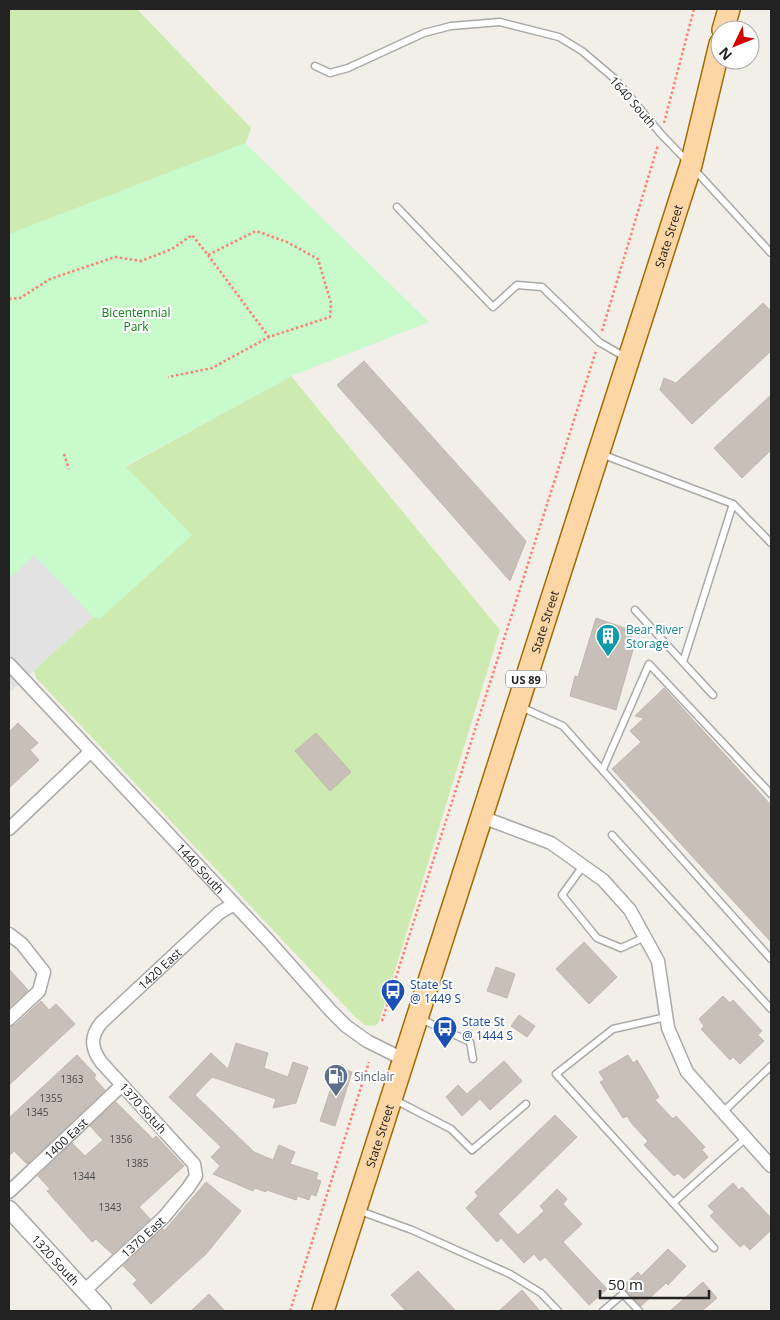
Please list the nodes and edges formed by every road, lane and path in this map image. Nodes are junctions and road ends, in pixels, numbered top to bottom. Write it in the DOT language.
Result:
graph roads {
  1 [pos="694,9"];
  2 [pos="315,66"];
  3 [pos="714,70"];
  4 [pos="661,134"];
  5 [pos="691,166"];
  6 [pos="397,207"];
  7 [pos="771,253"];
  8 [pos="208,255"];
  9 [pos="9,298"];
  10 [pos="269,338"];
  11 [pos="599,342"];
  12 [pos="628,359"];
  13 [pos="168,377"];
  14 [pos="598,453"];
  15 [pos="64,454"];
  16 [pos="69,469"];
  17 [pos="733,504"];
  18 [pos="771,543"];
  19 [pos="636,610"];
  20 [pos="683,662"];
  21 [pos="9,664"];
  22 [pos="713,695"];
  23 [pos="517,705"];
  24 [pos="90,752"];
  25 [pos="603,769"];
  26 [pos="771,794"];
  27 [pos="482,817"];
  28 [pos="9,829"];
  29 [pos="612,835"];
  30 [pos="583,866"];
  31 [pos="234,904"];
  32 [pos="9,934"];
  33 [pos="645,937"];
  34 [pos="771,958"];
  35 [pos="771,1009"];
  36 [pos="666,1017"];
  37 [pos="9,1018"];
  38 [pos="417,1018"];
  39 [pos="382,1021"];
  40 [pos="92,1040"];
  41 [pos="403,1059"];
  42 [pos="474,1059"];
  43 [pos="369,1062"];
  44 [pos="771,1066"];
  45 [pos="122,1085"];
  46 [pos="392,1099"];
  47 [pos="526,1104"];
  48 [pos="722,1113"];
  49 [pos="746,1138"];
  50 [pos="771,1166"];
  51 [pos="196,1176"];
  52 [pos="9,1192"];
  53 [pos="673,1203"];
  54 [pos="9,1209"];
  55 [pos="356,1210"];
  56 [pos="714,1248"];
  57 [pos="84,1291"];
  58 [pos="103,1311"];
  59 [pos="290,1311"];
  60 [pos="323,1311"];
  61 [pos="558,1311"];
  62 [pos="602,1311"];
  63 [pos="639,1311"];
  1 -- 4 [label="path"];
  2 -- 4 [label="lane, 1640 South"];
  3 -- 5 [label="main road, State Street / US 89"];
  4 -- 5 [label="lane, 1640 South"];
  4 -- 11 [label="path"];
  5 -- 7 [label="lane, 1640 South"];
  5 -- 12 [label="main road, State Street / US 89"];
  6 -- 11 [label="lane"];
  8 -- 9 [label="path"];
  8 -- 10 [label="path"];
  8 -- 10 [label="path"];
  10 -- 13 [label="path"];
  11 -- 12 [label="lane"];
  11 -- 39 [label="path"];
  12 -- 14 [label="main road, State Street / US 89"];
  14 -- 17 [label="lane"];
  14 -- 23 [label="main road, State Street / US 89"];
  15 -- 16 [label="path"];
  17 -- 18 [label="lane"];
  17 -- 20 [label="lane"];
  19 -- 20 [label="lane"];
  20 -- 22 [label="lane"];
  21 -- 24 [label="street, 1440 South"];
  23 -- 25 [label="lane"];
  23 -- 27 [label="main road, State Street / US 89"];
  24 -- 28 [label="street"];
  24 -- 31 [label="street, 1440 South"];
  25 -- 26 [label="lane"];
  25 -- 34 [label="lane"];
  27 -- 30 [label="street"];
  27 -- 38 [label="main road, State Street / US 89"];
  29 -- 35 [label="lane"];
  30 -- 33 [label="street"];
  30 -- 33 [label="lane"];
  31 -- 40 [label="street, 1420 East"];
  31 -- 41 [label="street, 1440 South"];
  32 -- 37 [label="street"];
  33 -- 36 [label="street"];
  36 -- 48 [label="street"];
  36 -- 53 [label="lane"];
  38 -- 41 [label="main road, State Street / US 89"];
  38 -- 42 [label="lane"];
  40 -- 45 [label="street, 1370 Sotuh"];
  41 -- 46 [label="main road, State Street / US 89"];
  43 -- 59 [label="path"];
  44 -- 48 [label="lane"];
  45 -- 51 [label="street, 1370 Sotuh"];
  45 -- 52 [label="street, 1400 East"];
  46 -- 47 [label="lane"];
  46 -- 55 [label="main road, State Street / US 89"];
  48 -- 49 [label="street"];
  49 -- 50 [label="street"];
  49 -- 53 [label="lane"];
  51 -- 57 [label="street, 1370 East"];
  53 -- 56 [label="lane"];
  54 -- 57 [label="street, 1320 South"];
  55 -- 60 [label="main road, State Street / US 89"];
  55 -- 61 [label="lane"];
  57 -- 58 [label="street, 1320 South"];
  62 -- 63 [label="lane"];
}
